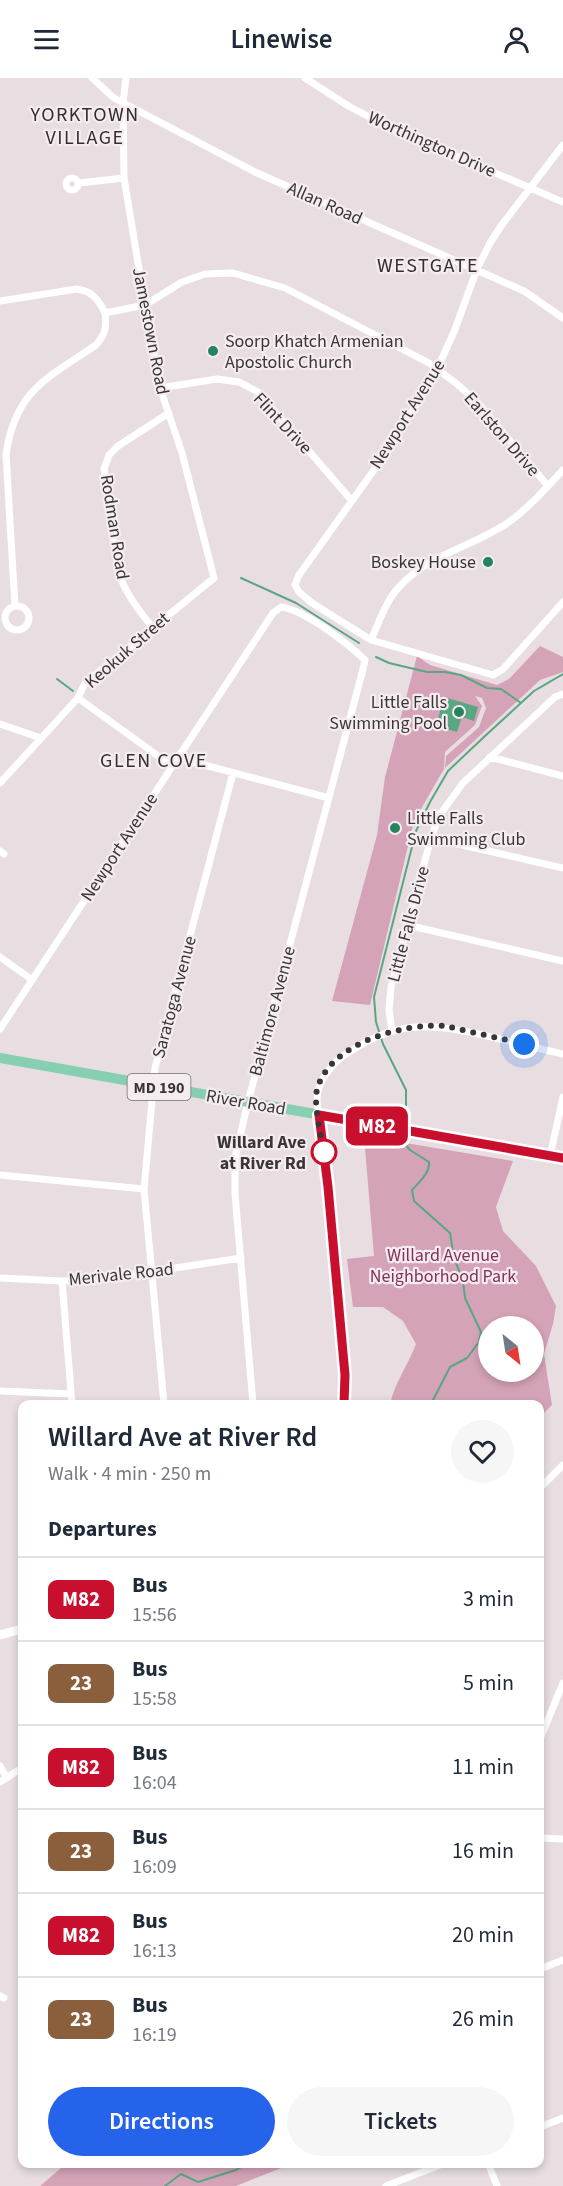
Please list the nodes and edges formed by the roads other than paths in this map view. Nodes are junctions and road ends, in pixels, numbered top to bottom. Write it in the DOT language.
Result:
graph roads {
  1 [pos="92,78"];
  2 [pos="126,78"];
  3 [pos="305,78"];
  4 [pos="123,103"];
  5 [pos="563,145"];
  6 [pos="124,178"];
  7 [pos="79,183"];
  8 [pos="530,188"];
  9 [pos="563,202"];
  10 [pos="477,269"];
  11 [pos="0,300"];
  12 [pos="145,305"];
  13 [pos="105,314"];
  14 [pos="563,318"];
  15 [pos="437,369"];
  16 [pos="160,388"];
  17 [pos="169,413"];
  18 [pos="563,470"];
  19 [pos="548,486"];
  20 [pos="352,501"];
  21 [pos="0,512"];
  22 [pos="9,515"];
  23 [pos="214,578"];
  24 [pos="563,602"];
  25 [pos="15,606"];
  26 [pos="281,608"];
  27 [pos="3,613"];
  28 [pos="152,627"];
  29 [pos="371,640"];
  30 [pos="563,694"];
  31 [pos="78,698"];
  32 [pos="0,724"];
  33 [pos="41,738"];
  34 [pos="490,757"];
  35 [pos="178,758"];
  36 [pos="172,766"];
  37 [pos="233,773"];
  38 [pos="563,776"];
  39 [pos="0,783"];
  40 [pos="329,798"];
  41 [pos="431,838"];
  42 [pos="563,868"];
  43 [pos="407,925"];
  44 [pos="0,957"];
  45 [pos="563,961"];
  46 [pos="31,979"];
  47 [pos="0,1029"];
  48 [pos="388,1032"];
  49 [pos="563,1053"];
  50 [pos="0,1059"];
  51 [pos="153,1086"];
  52 [pos="563,1096"];
  53 [pos="248,1102"];
  54 [pos="319,1115"];
  55 [pos="550,1156"];
  56 [pos="563,1158"];
  57 [pos="0,1175"];
  58 [pos="144,1189"];
  59 [pos="241,1258"];
  60 [pos="152,1272"];
  61 [pos="0,1278"];
  62 [pos="62,1281"];
  63 [pos="0,1391"];
  64 [pos="71,1394"];
  65 [pos="72,1400"];
  66 [pos="164,1400"];
  67 [pos="253,1400"];
  68 [pos="344,1400"];
  69 [pos="563,1465"];
  70 [pos="544,1484"];
  71 [pos="18,1630"];
  72 [pos="0,1635"];
  73 [pos="563,1683"];
  74 [pos="544,1729"];
  75 [pos="0,1766"];
  76 [pos="18,1771"];
  77 [pos="4,1780"];
  78 [pos="544,1838"];
  79 [pos="563,1839"];
  80 [pos="563,1960"];
  81 [pos="544,1967"];
  82 [pos="563,2118"];
  83 [pos="544,2125"];
  84 [pos="432,2168"];
  85 [pos="490,2168"];
  86 [pos="386,2186"];
  87 [pos="497,2186"];
  1 -- 4 [label="street, Allan Road"];
  2 -- 4 [label="street, Jamestown Road"];
  3 -- 8 [label="street, Worthington Drive"];
  4 -- 6 [label="street, Jamestown Road"];
  4 -- 10 [label="street, Allan Road"];
  5 -- 8 [label="street, Newport Avenue"];
  6 -- 7 [label="street"];
  6 -- 12 [label="street, Jamestown Road"];
  8 -- 9 [label="street, Worthington Drive"];
  8 -- 10 [label="street, Newport Avenue"];
  10 -- 14 [label="street, Allan Road"];
  10 -- 15 [label="street, Newport Avenue"];
  11 -- 13 [label="street"];
  12 -- 13 [label="street, Earlston Drive"];
  12 -- 15 [label="street, Earlston Drive"];
  12 -- 16 [label="street, Jamestown Road"];
  13 -- 22 [label="street"];
  15 -- 19 [label="street, Earlston Drive"];
  15 -- 20 [label="street, Newport Avenue"];
  16 -- 17 [label="street, Jamestown Road"];
  16 -- 20 [label="street, Flint Drive"];
  17 -- 23 [label="street, Jamestown Road"];
  17 -- 28 [label="street, Rodman Road"];
  18 -- 19 [label="street"];
  19 -- 29 [label="street"];
  20 -- 29 [label="street, Newport Avenue"];
  21 -- 22 [label="street"];
  22 -- 25 [label="street"];
  23 -- 28 [label="street, Keokuk Street"];
  24 -- 29 [label="street"];
  25 -- 27 [label="street"];
  25 -- 27 [label="street"];
  26 -- 35 [label="street, Newport Avenue"];
  26 -- 40 [label="street, Baltimore Avenue"];
  28 -- 31 [label="street, Keokuk Street"];
  30 -- 34 [label="street, Little Falls Drive"];
  31 -- 33 [label="street, Keokuk Street"];
  31 -- 36 [label="street"];
  32 -- 33 [label="street"];
  33 -- 39 [label="street, Keokuk Street"];
  34 -- 38 [label="street"];
  34 -- 41 [label="street, Little Falls Drive"];
  35 -- 36 [label="street, Newport Avenue"];
  35 -- 37 [label="street"];
  36 -- 46 [label="street, Newport Avenue"];
  37 -- 40 [label="street"];
  37 -- 51 [label="street, Saratoga Avenue"];
  40 -- 53 [label="street, Baltimore Avenue"];
  41 -- 42 [label="street"];
  41 -- 43 [label="street, Little Falls Drive"];
  43 -- 45 [label="street"];
  43 -- 48 [label="street, Little Falls Drive"];
  44 -- 46 [label="street"];
  46 -- 47 [label="street, Newport Avenue"];
  48 -- 49 [label="street"];
  48 -- 54 [label="street"];
  50 -- 51 [label="main road, River Road / MD 190"];
  51 -- 53 [label="main road, River Road / MD 190"];
  51 -- 58 [label="street, Saratoga Avenue"];
  52 -- 55 [label="street"];
  53 -- 54 [label="main road, River Road / MD 190"];
  53 -- 59 [label="street, Baltimore Avenue"];
  54 -- 55 [label="main road, River Road / MD 190"];
  54 -- 68 [label="street"];
  55 -- 56 [label="main road, River Road / MD 190"];
  57 -- 58 [label="street"];
  58 -- 60 [label="street, Saratoga Avenue"];
  59 -- 60 [label="street, Merivale Road"];
  59 -- 67 [label="street, Baltimore Avenue"];
  60 -- 62 [label="street, Merivale Road"];
  60 -- 66 [label="street, Saratoga Avenue"];
  61 -- 62 [label="street, Merivale Road"];
  62 -- 64 [label="street"];
  63 -- 64 [label="street"];
  64 -- 65 [label="street"];
  69 -- 70 [label="street"];
  71 -- 72 [label="street"];
  73 -- 74 [label="street"];
  75 -- 77 [label="street"];
  76 -- 77 [label="street"];
  78 -- 79 [label="street"];
  80 -- 81 [label="street"];
  82 -- 83 [label="street"];
  84 -- 86 [label="street"];
  85 -- 87 [label="street"];
}
